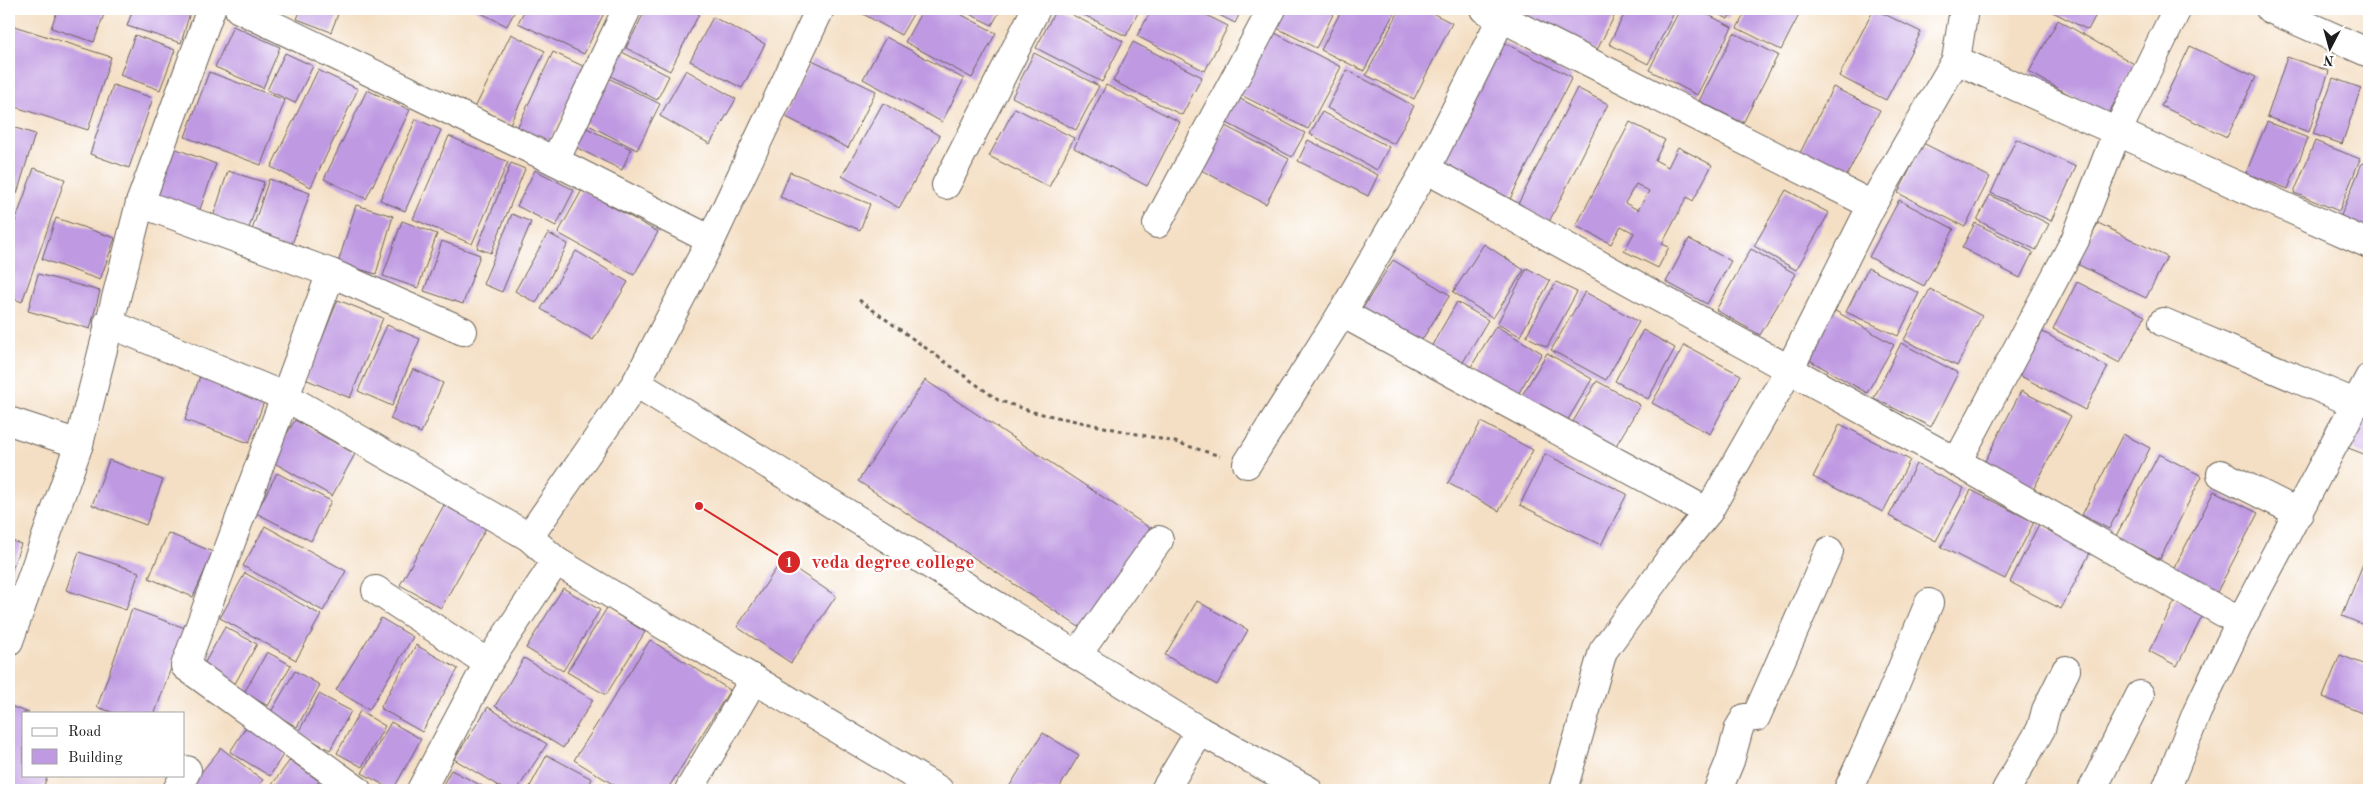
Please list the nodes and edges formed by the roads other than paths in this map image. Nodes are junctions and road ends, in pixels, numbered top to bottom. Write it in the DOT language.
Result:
graph roads {
  1 [pos="211,9"];
  2 [pos="239,9"];
  3 [pos="627,9"];
  4 [pos="820,9"];
  5 [pos="1036,9"];
  6 [pos="1272,9"];
  7 [pos="1963,9"];
  8 [pos="2177,9"];
  9 [pos="2270,9"];
  10 [pos="1497,12"];
  11 [pos="2369,53"];
  12 [pos="1956,60"];
  13 [pos="2117,132"];
  14 [pos="555,161"];
  15 [pos="1426,169"];
  16 [pos="946,185"];
  17 [pos="140,203"];
  18 [pos="1872,205"];
  19 [pos="1157,224"];
  20 [pos="711,240"];
  21 [pos="2369,244"];
  22 [pos="331,274"];
  23 [pos="1342,313"];
  24 [pos="2163,322"];
  25 [pos="108,323"];
  26 [pos="463,331"];
  27 [pos="1789,370"];
  28 [pos="2369,378"];
  29 [pos="636,383"];
  30 [pos="286,396"];
  31 [pos="2357,404"];
  32 [pos="9,421"];
  33 [pos="79,444"];
  34 [pos="1957,462"];
  35 [pos="1247,464"];
  36 [pos="2221,474"];
  37 [pos="1708,512"];
  38 [pos="2299,513"];
  39 [pos="528,537"];
  40 [pos="1159,540"];
  41 [pos="1829,551"];
  42 [pos="556,561"];
  43 [pos="376,590"];
  44 [pos="1929,603"];
  45 [pos="2240,622"];
  46 [pos="9,641"];
  47 [pos="1077,655"];
  48 [pos="488,663"];
  49 [pos="2066,670"];
  50 [pos="754,679"];
  51 [pos="2140,695"];
  52 [pos="1200,731"];
  53 [pos="357,790"];
  54 [pos="421,790"];
  55 [pos="690,790"];
  56 [pos="939,790"];
  57 [pos="1165,790"];
  58 [pos="1308,790"];
  59 [pos="1563,790"];
  60 [pos="1718,790"];
  61 [pos="1848,790"];
  62 [pos="2006,790"];
  63 [pos="2092,790"];
  64 [pos="2166,790"];
  1 -- 17 [label="street"];
  2 -- 14 [label="street"];
  3 -- 14 [label="street"];
  4 -- 20 [label="street"];
  5 -- 16 [label="street"];
  6 -- 19 [label="street"];
  7 -- 12 [label="street"];
  8 -- 13 [label="street"];
  9 -- 11 [label="street"];
  10 -- 15 [label="street"];
  10 -- 18 [label="street"];
  12 -- 13 [label="street"];
  12 -- 18 [label="street"];
  13 -- 21 [label="street"];
  13 -- 34 [label="street"];
  14 -- 20 [label="street"];
  15 -- 23 [label="street"];
  15 -- 27 [label="street"];
  17 -- 22 [label="street"];
  17 -- 25 [label="street"];
  18 -- 27 [label="street"];
  20 -- 29 [label="street"];
  22 -- 26 [label="street"];
  22 -- 30 [label="street"];
  23 -- 35 [label="street"];
  23 -- 37 [label="street"];
  24 -- 31 [label="street"];
  25 -- 30 [label="street"];
  25 -- 33 [label="street"];
  27 -- 34 [label="street"];
  27 -- 37 [label="street"];
  28 -- 31 [label="street"];
  29 -- 39 [label="street"];
  29 -- 47 [label="street"];
  30 -- 39 [label="street"];
  30 -- 53 [label="street"];
  31 -- 38 [label="street"];
  32 -- 33 [label="street"];
  33 -- 46 [label="street"];
  34 -- 45 [label="street"];
  36 -- 38 [label="street"];
  37 -- 59 [label="street"];
  38 -- 45 [label="street"];
  39 -- 42 [label="street"];
  40 -- 47 [label="street"];
  41 -- 60 [label="street"];
  42 -- 48 [label="street"];
  42 -- 50 [label="street"];
  43 -- 48 [label="street"];
  44 -- 61 [label="street"];
  45 -- 64 [label="street"];
  47 -- 52 [label="street"];
  48 -- 54 [label="street"];
  49 -- 62 [label="street"];
  50 -- 55 [label="street"];
  50 -- 56 [label="street"];
  51 -- 63 [label="street"];
  52 -- 57 [label="street"];
  52 -- 58 [label="street"];
}
